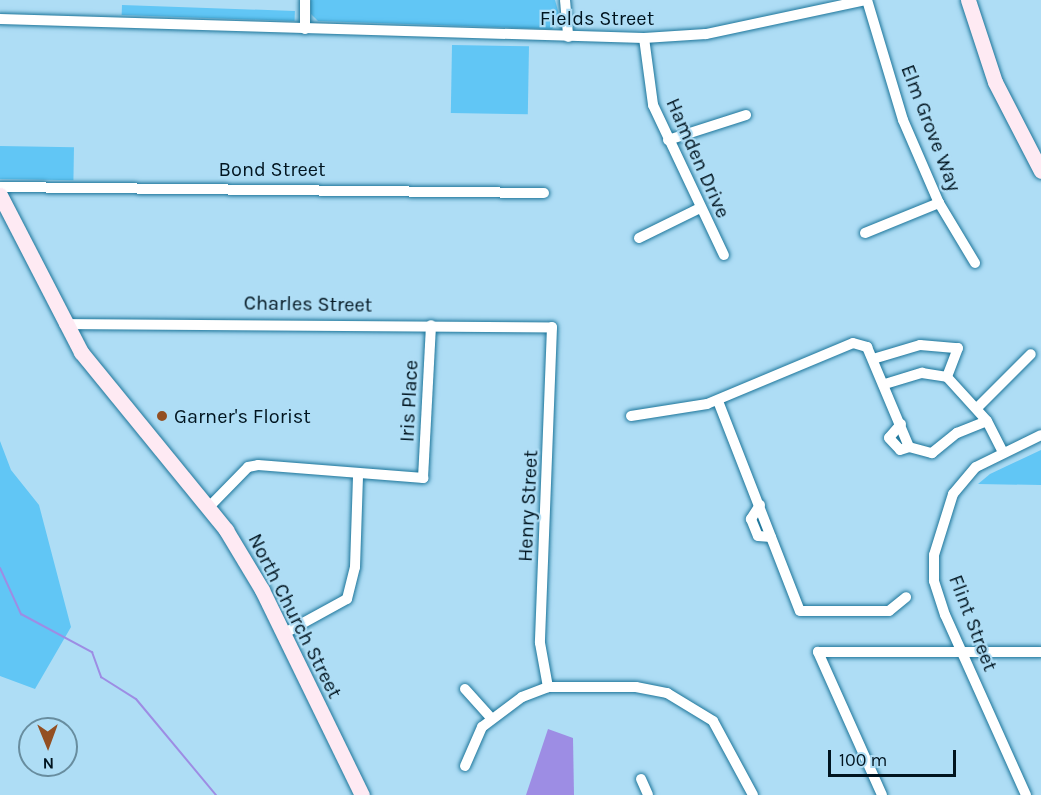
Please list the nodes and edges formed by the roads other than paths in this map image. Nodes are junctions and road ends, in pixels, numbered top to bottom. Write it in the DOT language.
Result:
graph roads {
  1 [pos="305,0"];
  2 [pos="565,0"];
  3 [pos="866,0"];
  4 [pos="968,0"];
  5 [pos="0,19"];
  6 [pos="305,29"];
  7 [pos="568,37"];
  8 [pos="644,38"];
  9 [pos="746,115"];
  10 [pos="668,140"];
  11 [pos="1041,171"];
  12 [pos="0,186"];
  13 [pos="544,193"];
  14 [pos="0,195"];
  15 [pos="939,203"];
  16 [pos="700,208"];
  17 [pos="865,233"];
  18 [pos="639,238"];
  19 [pos="724,255"];
  20 [pos="975,263"];
  21 [pos="64,324"];
  22 [pos="431,325"];
  23 [pos="552,327"];
  24 [pos="1030,354"];
  25 [pos="873,359"];
  26 [pos="948,377"];
  27 [pos="885,384"];
  28 [pos="718,401"];
  29 [pos="976,408"];
  30 [pos="631,416"];
  31 [pos="987,421"];
  32 [pos="901,424"];
  33 [pos="1041,435"];
  34 [pos="909,447"];
  35 [pos="1003,453"];
  36 [pos="358,475"];
  37 [pos="209,507"];
  38 [pos="906,597"];
  39 [pos="283,634"];
  40 [pos="962,652"];
  41 [pos="1041,652"];
  42 [pos="548,687"];
  43 [pos="465,689"];
  44 [pos="491,718"];
  45 [pos="465,766"];
  46 [pos="641,779"];
  47 [pos="362,795"];
  48 [pos="648,795"];
  49 [pos="753,795"];
  50 [pos="882,795"];
  51 [pos="1026,795"];
  1 -- 6 [label="street"];
  2 -- 7 [label="street"];
  3 -- 8 [label="street, Fields Street"];
  3 -- 15 [label="street, Elm Grove Way"];
  4 -- 11 [label="main road"];
  5 -- 6 [label="street, Fields Street"];
  6 -- 7 [label="street, Fields Street"];
  7 -- 8 [label="street, Fields Street"];
  8 -- 10 [label="street, Hamden Drive"];
  9 -- 10 [label="street"];
  10 -- 16 [label="street, Hamden Drive"];
  12 -- 13 [label="street, Bond Street"];
  14 -- 21 [label="main road, North Church Street"];
  15 -- 17 [label="street"];
  15 -- 20 [label="street, Elm Grove Way"];
  16 -- 18 [label="street"];
  16 -- 19 [label="street, Hamden Drive"];
  21 -- 22 [label="street, Charles Street"];
  21 -- 37 [label="main road, North Church Street"];
  22 -- 23 [label="street, Charles Street"];
  22 -- 36 [label="street, Iris Place"];
  23 -- 42 [label="street, Henry Street"];
  24 -- 29 [label="street"];
  25 -- 26 [label="street"];
  25 -- 27 [label="street"];
  25 -- 28 [label="street"];
  26 -- 27 [label="street"];
  26 -- 29 [label="street"];
  27 -- 32 [label="street"];
  28 -- 30 [label="street"];
  28 -- 38 [label="street"];
  29 -- 31 [label="street"];
  31 -- 34 [label="street"];
  31 -- 35 [label="street"];
  32 -- 34 [label="street"];
  32 -- 34 [label="street"];
  33 -- 35 [label="street, Flint Street"];
  35 -- 40 [label="street, Flint Street"];
  36 -- 37 [label="street"];
  36 -- 39 [label="street"];
  37 -- 39 [label="main road, North Church Street"];
  39 -- 47 [label="main road, North Church Street"];
  40 -- 41 [label="street"];
  40 -- 50 [label="street"];
  40 -- 51 [label="street, Flint Street"];
  42 -- 44 [label="street"];
  42 -- 49 [label="street"];
  43 -- 44 [label="street"];
  44 -- 45 [label="street"];
  46 -- 48 [label="street"];
}
